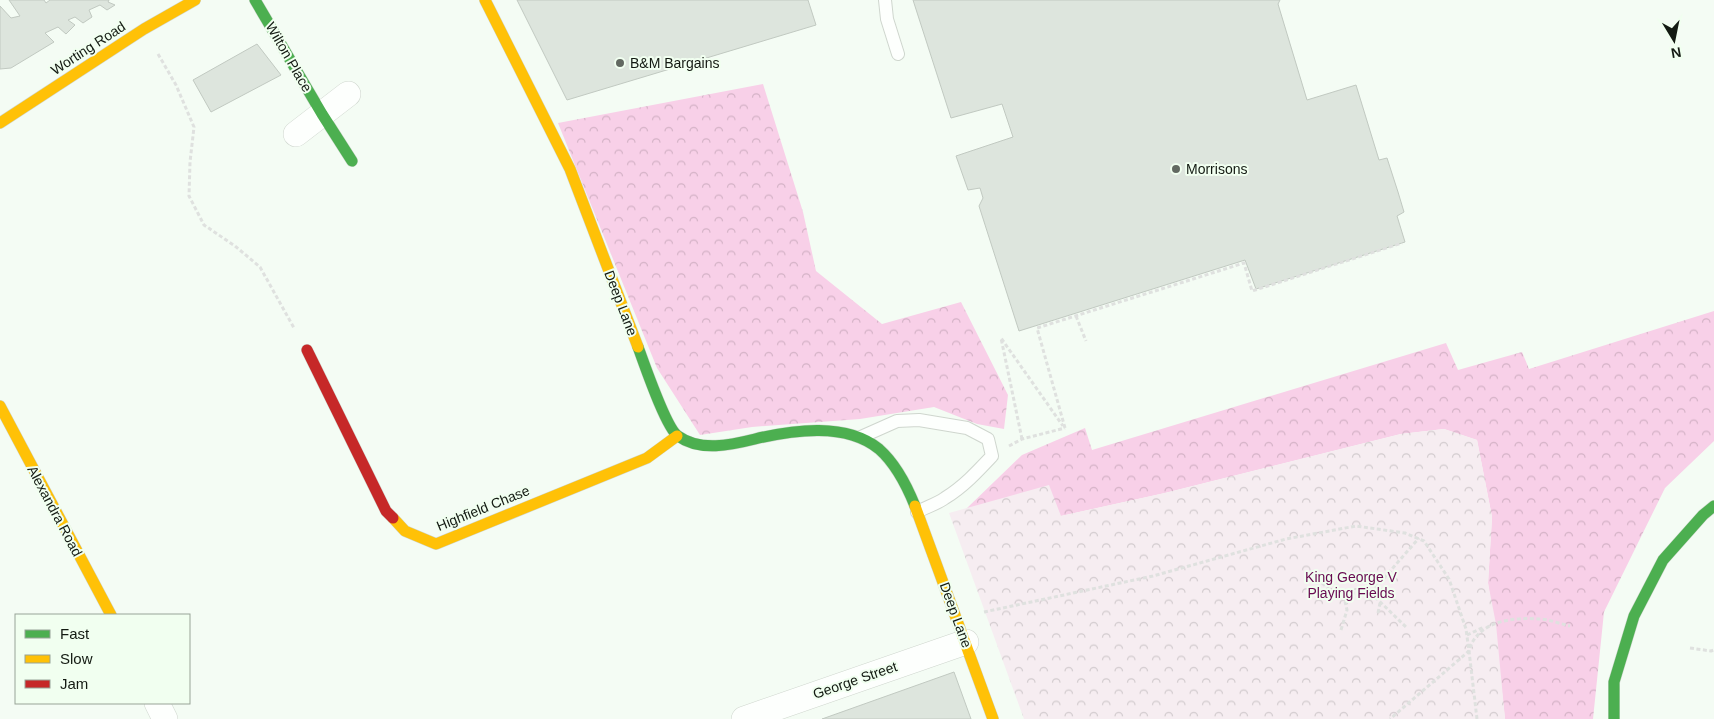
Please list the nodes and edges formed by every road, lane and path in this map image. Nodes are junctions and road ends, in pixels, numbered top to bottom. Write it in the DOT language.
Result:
graph roads {
  1 [pos="195,0"];
  2 [pos="255,0"];
  3 [pos="485,0"];
  4 [pos="885,0"];
  5 [pos="144,29"];
  6 [pos="898,54"];
  7 [pos="348,94"];
  8 [pos="322,114"];
  9 [pos="0,123"];
  10 [pos="296,134"];
  11 [pos="352,161"];
  12 [pos="1402,243"];
  13 [pos="1076,316"];
  14 [pos="1086,341"];
  15 [pos="307,350"];
  16 [pos="0,406"];
  17 [pos="1065,428"];
  18 [pos="677,436"];
  19 [pos="861,438"];
  20 [pos="1714,506"];
  21 [pos="917,512"];
  22 [pos="1419,538"];
  23 [pos="1322,583"];
  24 [pos="1343,593"];
  25 [pos="1371,593"];
  26 [pos="1380,602"];
  27 [pos="978,613"];
  28 [pos="1378,613"];
  29 [pos="109,614"];
  30 [pos="1570,626"];
  31 [pos="1406,627"];
  32 [pos="1486,627"];
  33 [pos="1341,630"];
  34 [pos="1466,635"];
  35 [pos="966,642"];
  36 [pos="1690,648"];
  37 [pos="1469,650"];
  38 [pos="1714,650"];
  39 [pos="158,704"];
  40 [pos="165,719"];
  41 [pos="744,719"];
  42 [pos="992,719"];
  43 [pos="1390,719"];
  44 [pos="1477,719"];
  45 [pos="1614,719"];
  1 -- 5 [label="street, Worting Road"];
  2 -- 8 [label="street, Wilton Place"];
  3 -- 18 [label="street, Deep Lane"];
  4 -- 6 [label="lane"];
  5 -- 9 [label="street, Worting Road"];
  5 -- 15 [label="path"];
  7 -- 8 [label="street"];
  8 -- 10 [label="street"];
  8 -- 11 [label="street, Wilton Place"];
  12 -- 13 [label="path"];
  13 -- 14 [label="path"];
  13 -- 17 [label="path"];
  15 -- 18 [label="street, Highfield Chase"];
  16 -- 29 [label="street, Alexandra Road"];
  17 -- 17 [label="path"];
  18 -- 19 [label="street, Deep Lane"];
  19 -- 21 [label="street, Deep Lane"];
  19 -- 21 [label="lane"];
  20 -- 45 [label="street"];
  21 -- 35 [label="street, Deep Lane"];
  22 -- 25 [label="path"];
  22 -- 27 [label="path"];
  22 -- 34 [label="path"];
  23 -- 24 [label="path"];
  24 -- 25 [label="path"];
  24 -- 33 [label="path"];
  25 -- 26 [label="path"];
  26 -- 28 [label="path"];
  26 -- 31 [label="path"];
  30 -- 32 [label="path"];
  32 -- 34 [label="path"];
  32 -- 37 [label="path"];
  34 -- 37 [label="path"];
  35 -- 41 [label="street, George Street"];
  35 -- 42 [label="street, Deep Lane"];
  36 -- 38 [label="path"];
  37 -- 43 [label="path"];
  37 -- 44 [label="path"];
  39 -- 40 [label="street"];
}
